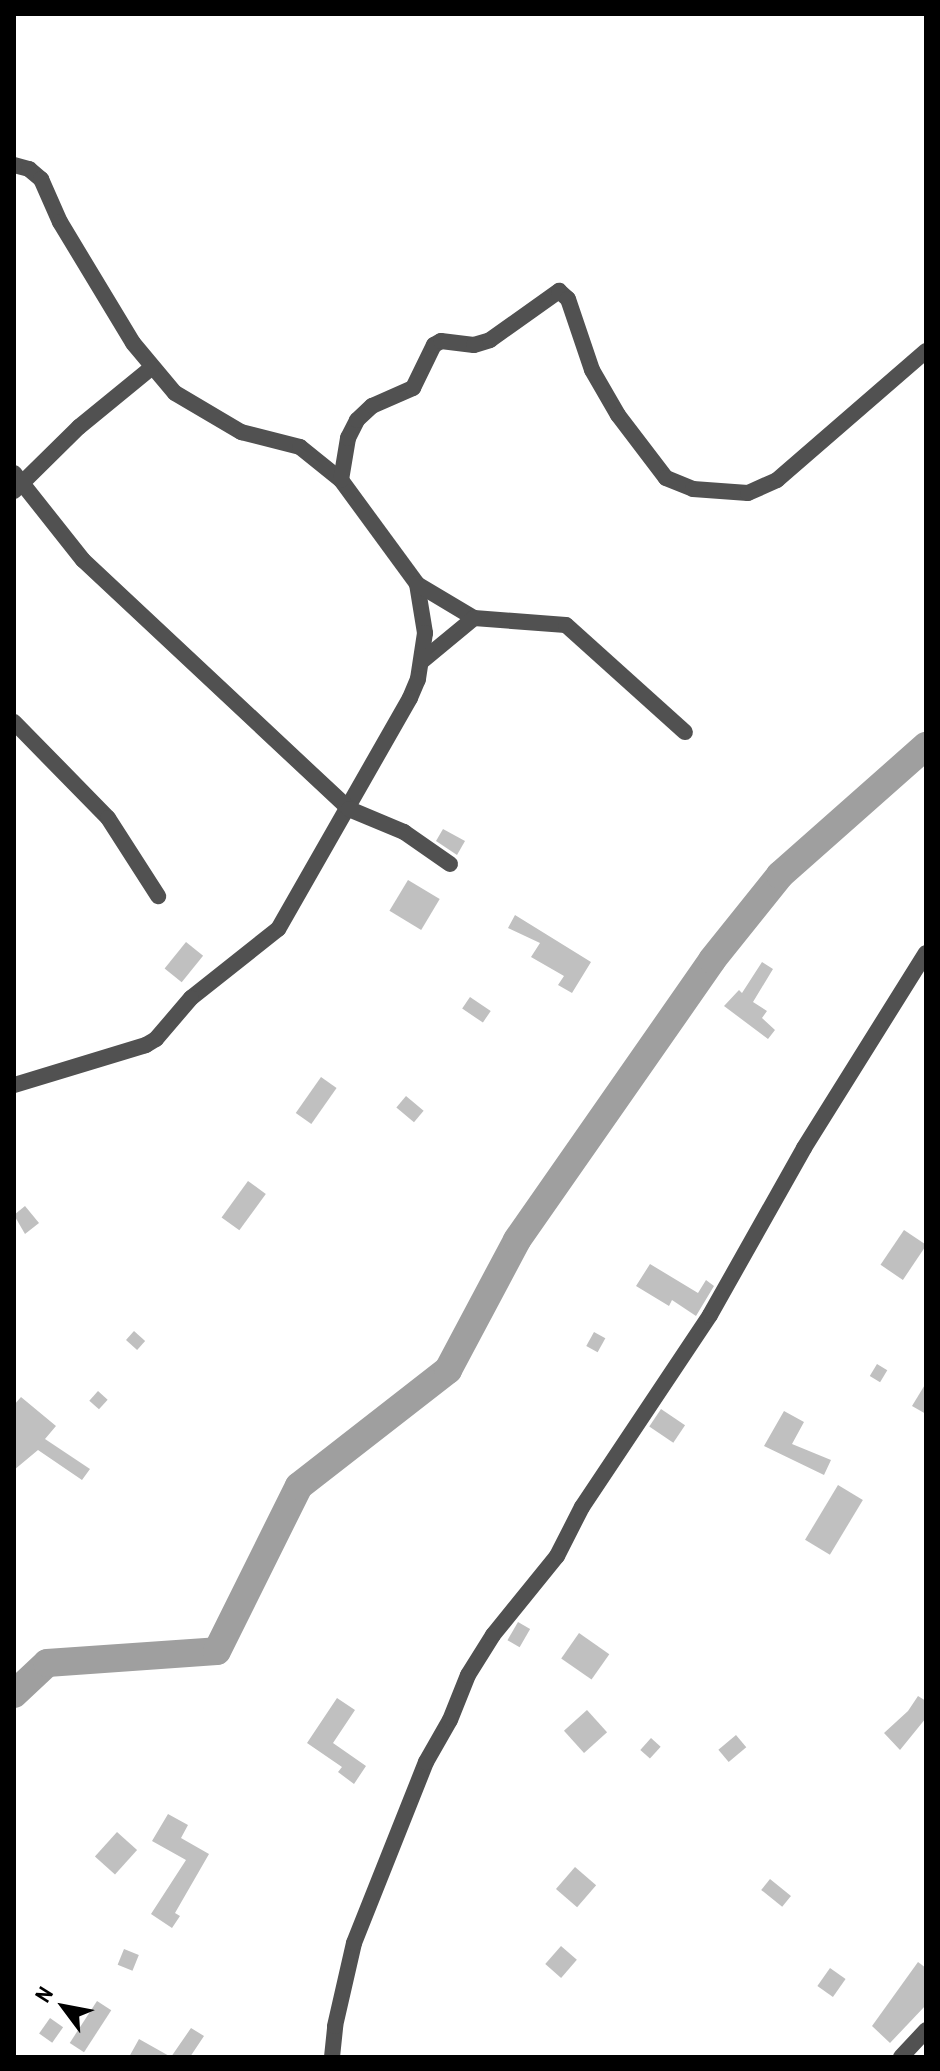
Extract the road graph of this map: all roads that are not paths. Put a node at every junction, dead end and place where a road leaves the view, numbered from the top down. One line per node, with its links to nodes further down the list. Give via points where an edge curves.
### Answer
1 (14, 165): 3 (street, via 41,179 60,222)
2 (926, 351): 4 (street, via 777,480 748,493 693,489 666,478 618,415 592,370 568,299 559,291 490,340 434,345 413,388 372,406 357,420 348,438)
3 (151, 368): 4 (street, via 193,407 241,432 300,447); 5 (street)
4 (341, 480): 6 (street)
5 (17, 482): 11 (street, via 83,560)
6 (417, 584): 7 (street); 8 (street, via 425,633)
7 (474, 618): 8 (street); 10 (street, via 566,625)
8 (422, 661): 11 (street, via 410,698)
9 (14, 722): 13 (street, via 108,818)
10 (685, 732)
11 (349, 809): 12 (street, via 404,832); 15 (street, via 278,929 191,998 156,1039)
12 (450, 864)
13 (158, 896)
14 (926, 953): 17 (street, via 804,1148 710,1315 590,1495 557,1556 468,1675 426,1762 354,1943)
15 (14, 1085)
16 (926, 2030): 18 (street)
17 (332, 2057)
18 (901, 2057)

